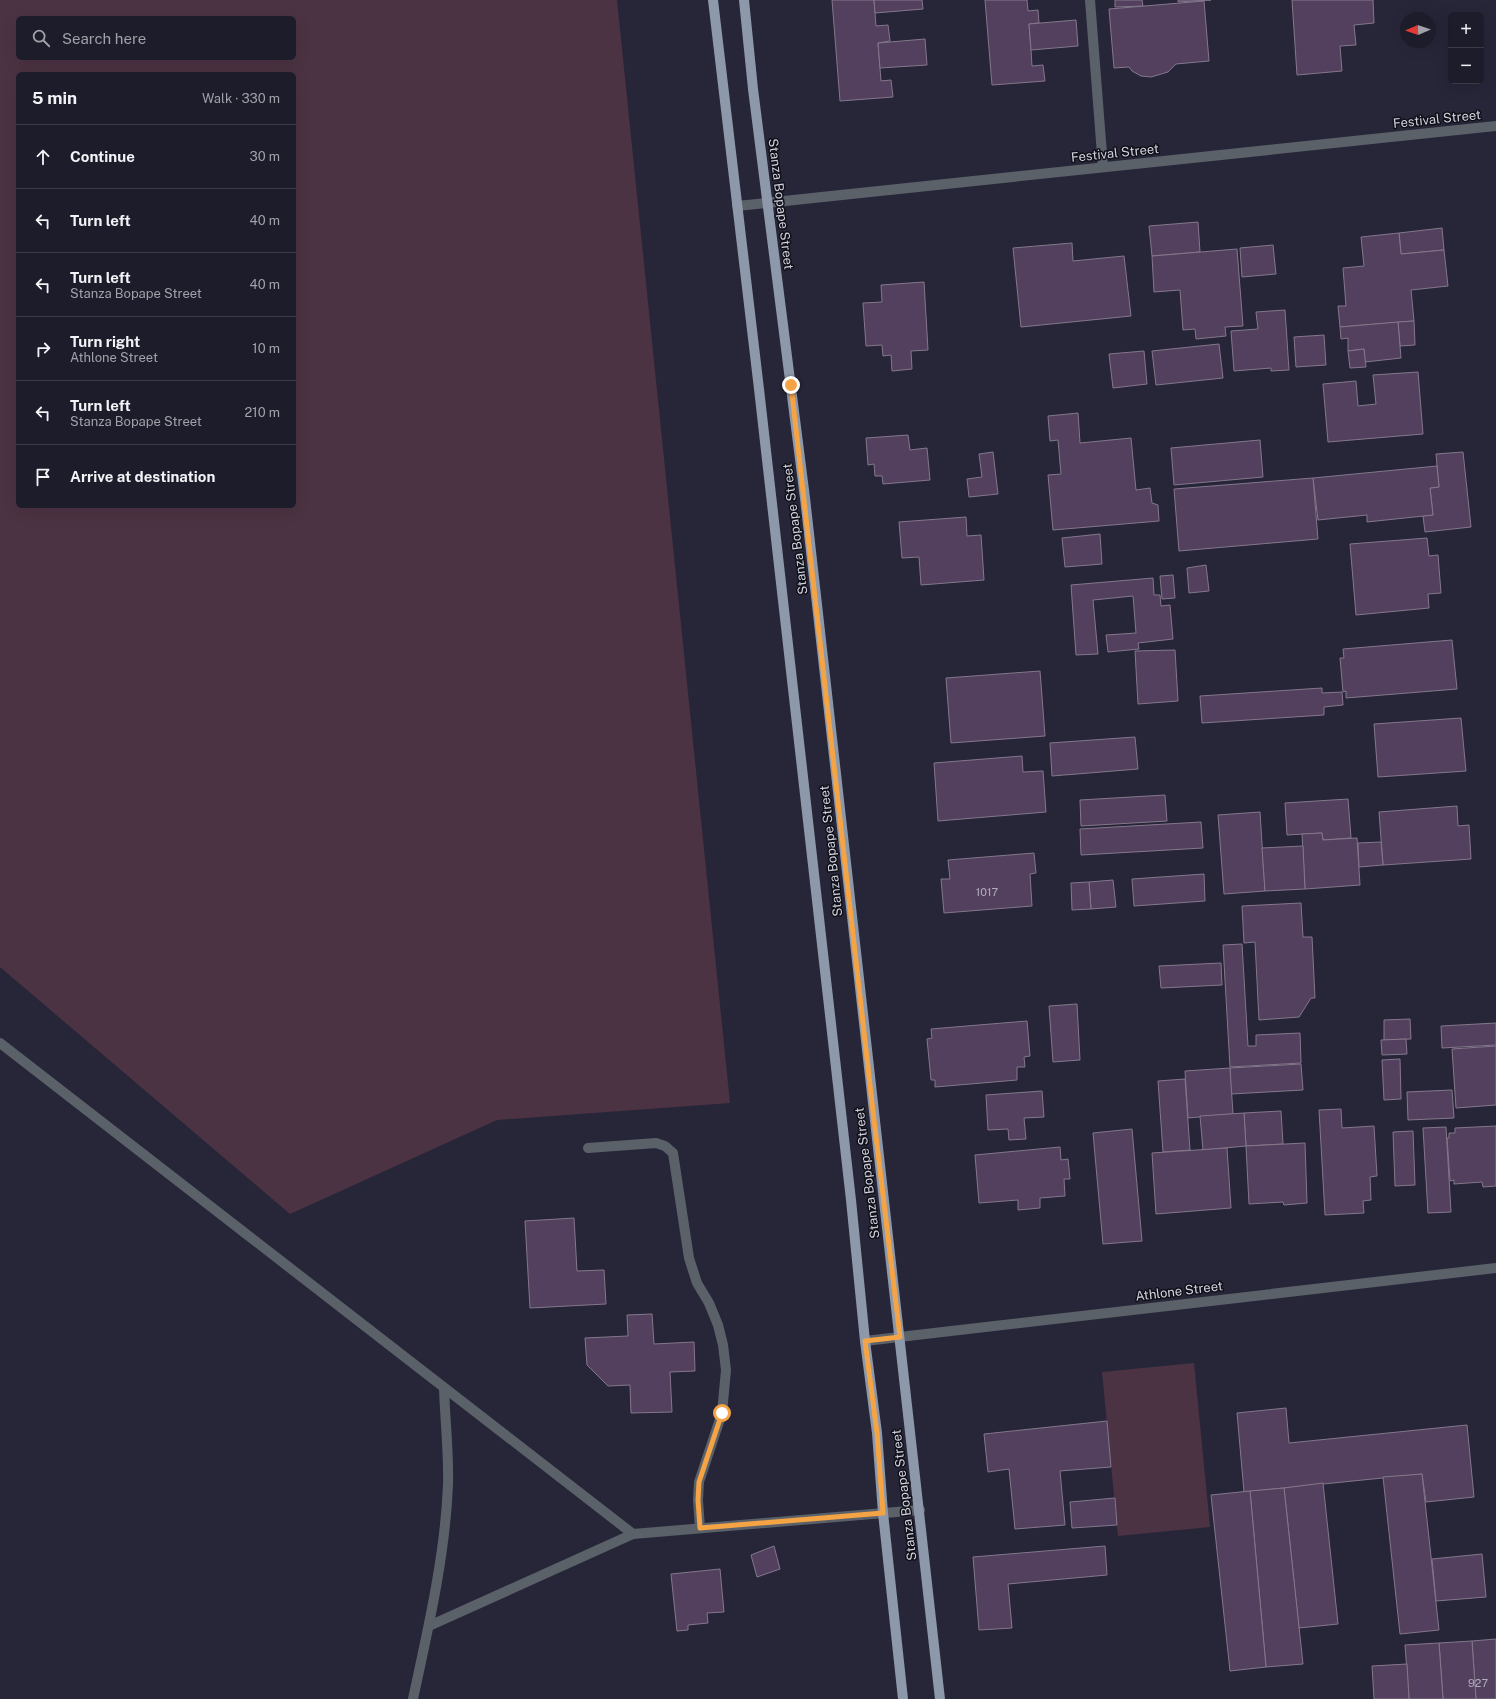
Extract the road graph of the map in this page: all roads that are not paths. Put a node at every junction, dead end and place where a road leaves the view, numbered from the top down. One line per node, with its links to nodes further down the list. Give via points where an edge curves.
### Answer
1 (713, 0): 7 (main road, Stanza Bopape Street)
2 (744, 0): 6 (main road, Stanza Bopape Street)
3 (1090, 0): 5 (street)
4 (1496, 126): 5 (street, Festival Street)
5 (1103, 167): 6 (street, Festival Street)
6 (768, 202): 7 (street, Festival Street); 11 (main road, Stanza Bopape Street, via 805,498)
7 (736, 206): 12 (main road, Stanza Bopape Street, via 759,389)
8 (0, 1043): 13 (street)
9 (588, 1148): 16 (street, via 656,1143 673,1153 689,1258 697,1283 718,1325 726,1370 722,1413 699,1482)
10 (1496, 1268): 11 (street, Athlone Street)
11 (900, 1337): 12 (street, Athlone Street); 14 (main road, Stanza Bopape Street)
12 (865, 1341): 15 (main road, Stanza Bopape Street, via 877,1433)
13 (444, 1388): 17 (street); 18 (street, via 448,1485 442,1549)
14 (920, 1510): 15 (street); 21 (main road, Stanza Bopape Street)
15 (883, 1513): 16 (street); 20 (main road, Stanza Bopape Street)
16 (700, 1528): 17 (street)
17 (633, 1534): 18 (street)
18 (429, 1626): 19 (street)
19 (413, 1699)
20 (903, 1699)
21 (940, 1699)

